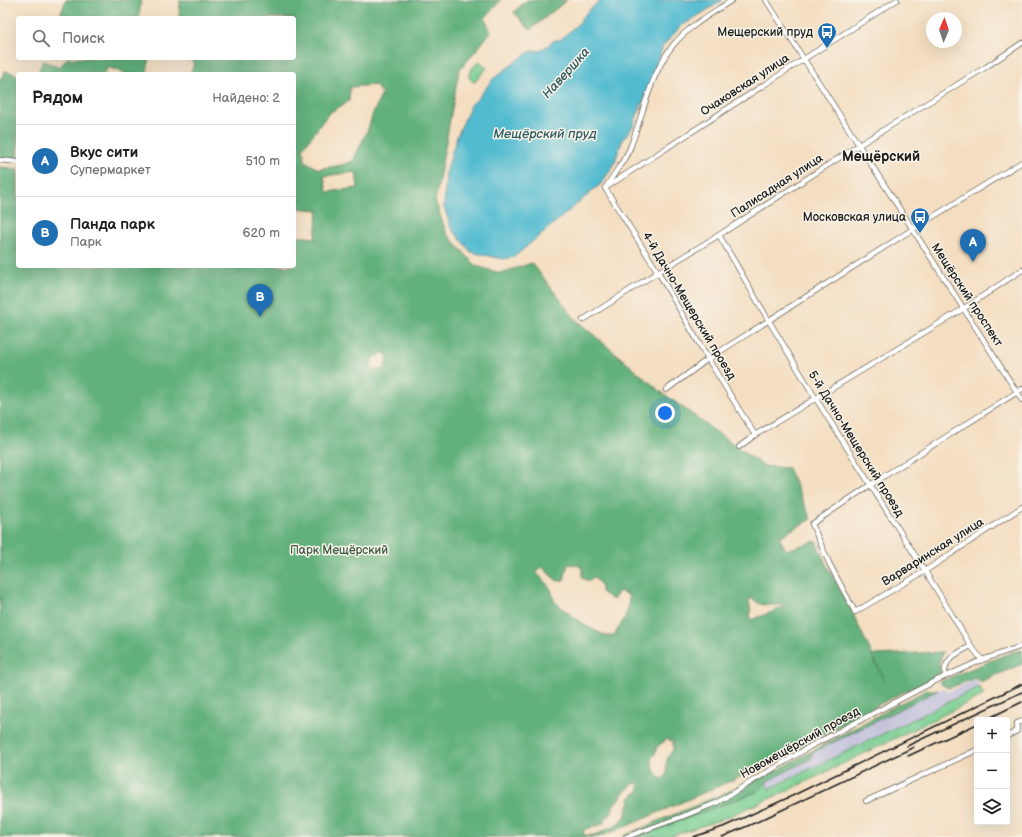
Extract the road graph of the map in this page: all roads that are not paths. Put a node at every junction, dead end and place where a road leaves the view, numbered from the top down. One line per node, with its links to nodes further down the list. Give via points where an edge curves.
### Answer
1 (732, 0): 10 (street, via 690,28 674,44 655,76 629,149)
2 (766, 0): 5 (street, Мещёрский проспект)
3 (897, 0): 5 (street, Очаковская улица)
4 (1022, 43): 6 (street, Палисадная улица)
5 (804, 59): 6 (street, Мещёрский проспект); 10 (street, Очаковская улица)
6 (859, 145): 11 (street, Мещёрский проспект); 12 (street, Палисадная улица)
7 (0, 160): 8 (street)
8 (16, 162)
9 (1022, 162): 11 (street)
10 (605, 188): 14 (street, 4-й Дачно-Мещерский проезд)
11 (913, 229): 15 (street, Мещёрский проспект); 17 (street)
12 (719, 235): 14 (street, Палисадная улица); 17 (street, 5-й Дачно-Мещерский проезд)
13 (1022, 270): 15 (street)
14 (658, 272): 16 (street, Палисадная улица); 18 (street, 4-й Дачно-Мещерский проезд)
15 (963, 309): 21 (street, Мещёрский проспект); 22 (street)
16 (583, 320)
17 (769, 321): 18 (street); 22 (street, 5-й Дачно-Мещерский проезд)
18 (708, 359): 20 (street); 24 (street, 4-й Дачно-Мещерский проезд)
19 (1022, 389): 21 (street)
20 (666, 390)
21 (1017, 392): 23 (street, Мещёрский проспект); 26 (street)
22 (816, 399): 24 (street); 26 (street, 5-й Дачно-Мещерский проезд)
23 (1022, 400)
24 (755, 436): 25 (street)
25 (739, 447)
26 (870, 485): 28 (street, 5-й Дачно-Мещерский проезд); 28 (street, Варваринская улица, via 812,524 855,612)
27 (1022, 507): 28 (street, Варваринская улица)
28 (925, 570): 29 (street, 5-й Дачно-Мещерский проезд)
29 (971, 646): 31 (street, 5-й Дачно-Мещерский проезд); 32 (street, via 948,661)
30 (1022, 646): 31 (street, Новомещёрский проезд)
31 (982, 660): 32 (street, Новомещёрский проезд)
32 (945, 676): 37 (street, Новомещёрский проезд, via 811,746 716,802)
33 (1022, 720): 34 (street, via 1017,723 1016,731)
34 (1010, 734)
35 (974, 751): 36 (street)
36 (866, 801)
37 (626, 837)

